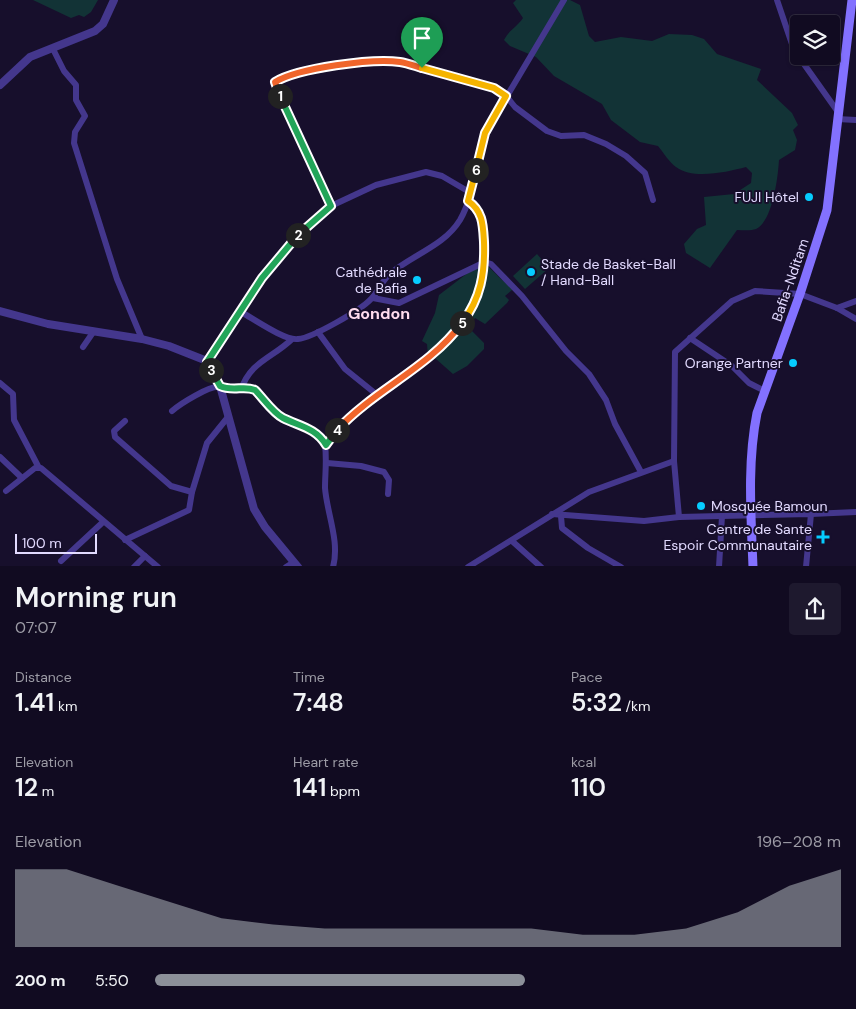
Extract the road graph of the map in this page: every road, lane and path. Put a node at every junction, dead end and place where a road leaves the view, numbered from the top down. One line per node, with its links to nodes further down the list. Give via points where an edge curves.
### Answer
1 (114, 0): 6 (street, via 102,24 94,31)
2 (564, 0): 8 (street)
3 (777, 0): 9 (street, via 794,50)
4 (852, 0): 5 (main road, Bafia-Nditam)
5 (852, 37): 9 (main road, Bafia-Nditam)
6 (53, 49): 7 (street, via 30,57); 26 (street, via 64,71 76,85 76,100 85,116 75,132 74,143 117,279)
7 (0, 85)
8 (506, 96): 11 (street, via 485,133); 12 (street, via 547,131 561,136 584,135 626,156 645,173); 14 (street, via 494,88 400,62 376,61 302,70 275,82)
9 (838, 115): 10 (street); 16 (main road, Bafia-Nditam, via 827,210)
10 (856, 120)
11 (471, 193): 13 (street); 14 (street, via 442,176 426,172 376,186)
12 (653, 200)
13 (468, 201): 15 (street, via 483,220); 17 (street, via 450,233 391,273)
14 (331, 206): 21 (street, via 294,240 262,278)
15 (485, 262): 17 (street, via 399,303); 34 (street, via 476,298 450,339); 43 (street, via 491,264 522,296 559,343 589,374 606,400)
16 (800, 294): 19 (street); 25 (street, via 755,291 732,301); 33 (main road, Bafia-Nditam)
17 (373, 298): 24 (street)
18 (856, 301): 19 (street)
19 (837, 308): 22 (street)
20 (0, 311): 23 (street, via 48,324)
21 (241, 312): 27 (street); 29 (street)
22 (856, 319)
23 (94, 331): 26 (street); 28 (street)
24 (318, 332): 27 (street); 34 (street, via 345,369)
25 (690, 338): 33 (street); 40 (street, via 674,356)
26 (142, 339): 29 (street)
27 (291, 340): 32 (street, via 254,368)
28 (83, 347)
29 (207, 362): 31 (street)
30 (0, 383): 42 (street, via 13,394 14,420)
31 (220, 386): 32 (street); 35 (street, via 204,391); 36 (street)
32 (241, 390): 38 (street, via 255,390 281,417 305,426 319,435)
33 (765, 391): 51 (main road, Bafia-Nditam, via 752,441)
34 (376, 394): 38 (street)
35 (172, 411)
36 (228, 417): 46 (street, via 207,443); 60 (street, via 254,509 265,528)
37 (125, 421): 46 (street, via 114,431 115,437 171,486)
38 (326, 445): 41 (street)
39 (0, 457): 44 (street)
40 (674, 461): 43 (street); 54 (street)
41 (327, 463): 47 (street, via 384,472 390,480); 64 (street, via 325,488 335,550)
42 (38, 466): 44 (street); 55 (street)
43 (641, 472): 49 (street, via 589,492)
44 (22, 478): 45 (street)
45 (6, 491)
46 (192, 492): 56 (street, via 191,506 186,513)
47 (388, 494)
48 (856, 512): 50 (street)
49 (552, 514): 52 (street); 57 (street)
50 (811, 514): 51 (street); 70 (street)
51 (751, 515): 53 (street); 69 (main road, Bafia-Nditam)
52 (561, 516): 54 (street, via 644,521); 67 (street, via 562,528)
53 (722, 516): 54 (street); 68 (street)
54 (679, 517)
55 (103, 522): 56 (street); 59 (street)
56 (125, 540): 58 (street)
57 (512, 541): 65 (street); 66 (street)
58 (145, 556): 61 (street); 62 (street)
59 (61, 561)
60 (296, 564): 63 (street)
61 (134, 566)
62 (158, 566)
63 (286, 566)
64 (333, 566)
65 (468, 566)
66 (540, 566)
67 (620, 566)
68 (719, 566)
69 (753, 566)
70 (806, 566)

